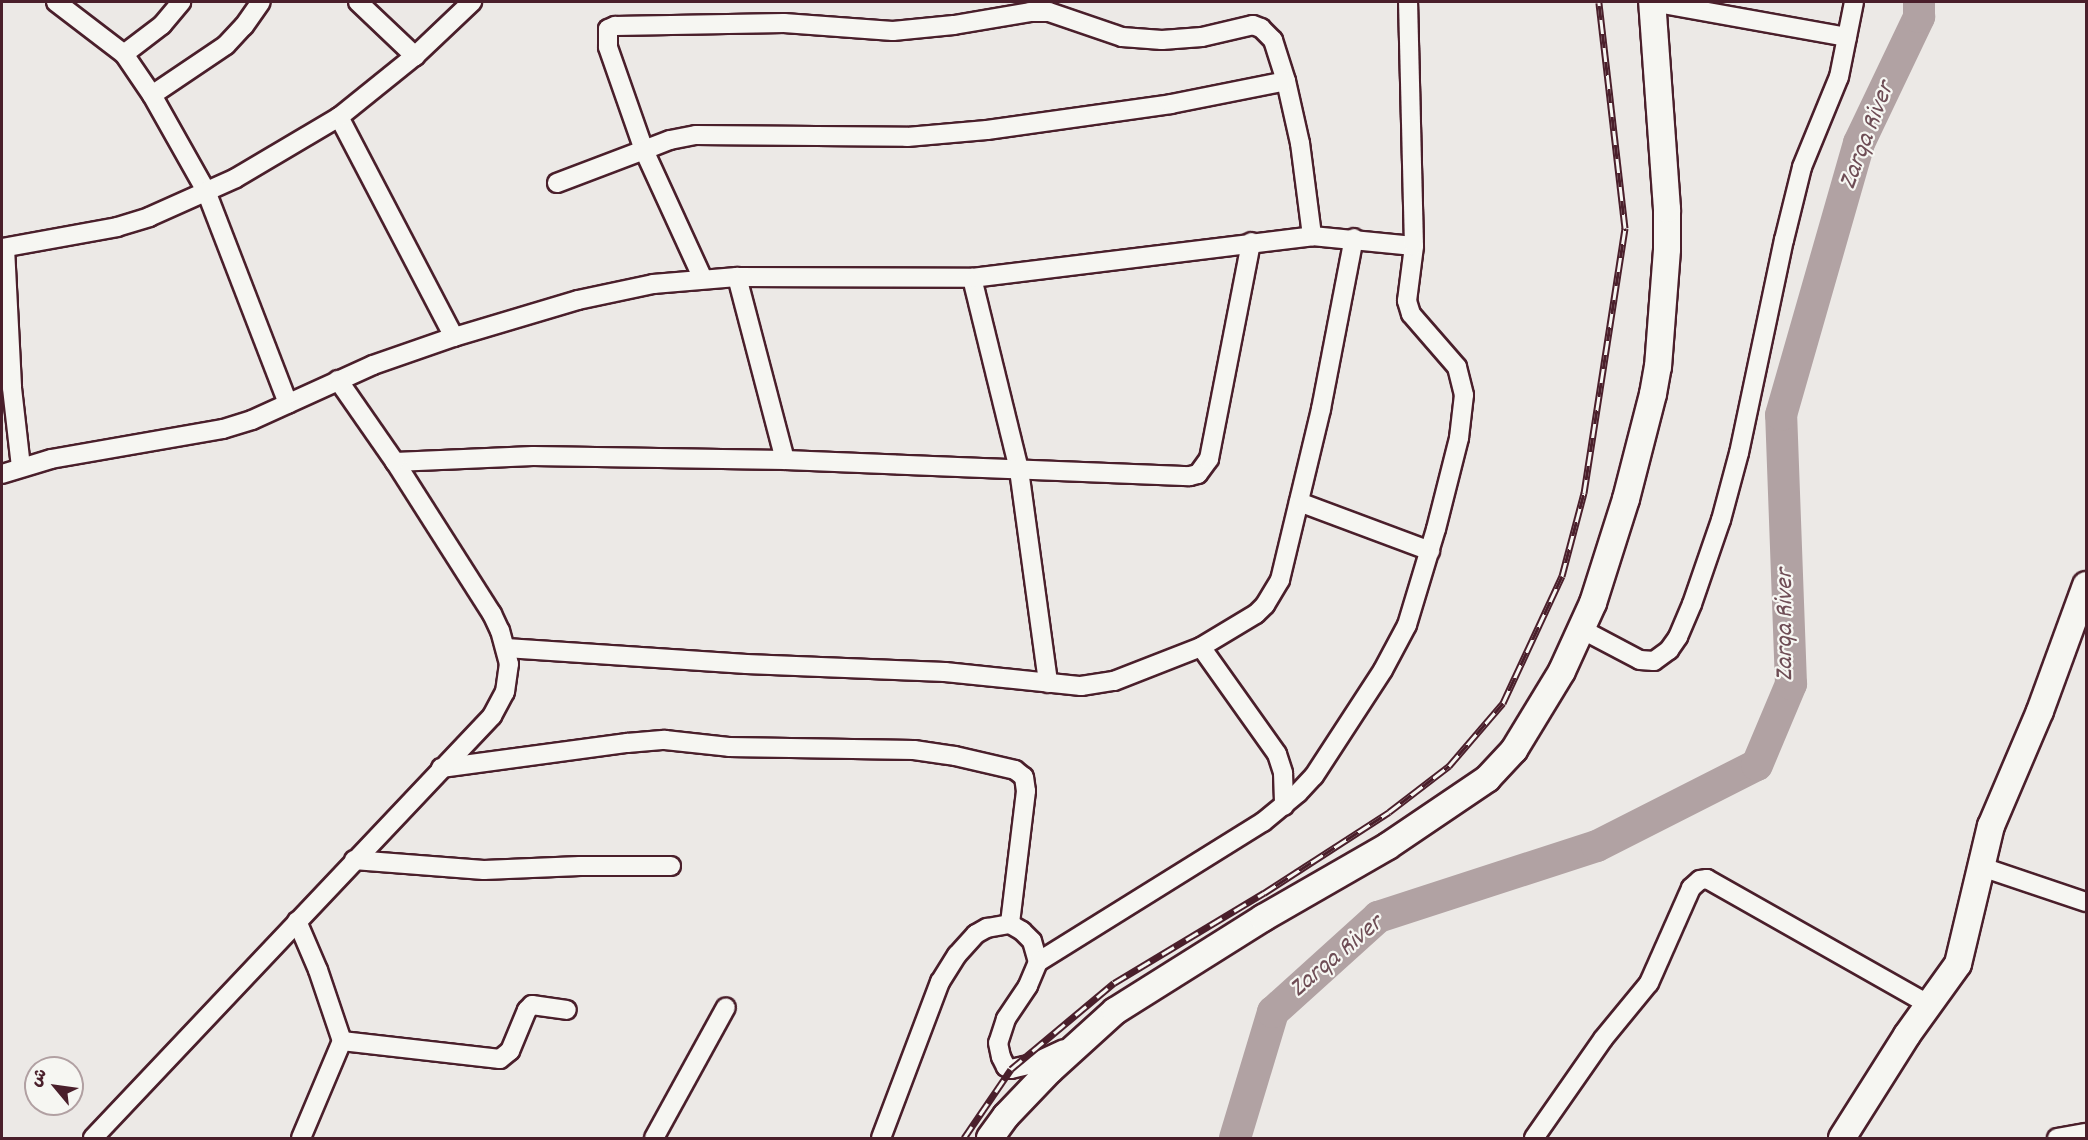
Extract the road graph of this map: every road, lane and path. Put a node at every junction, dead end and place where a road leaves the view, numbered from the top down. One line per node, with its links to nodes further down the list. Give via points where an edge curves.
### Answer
1 (56, 2): 10 (street)
2 (181, 2): 10 (street, via 162,25)
3 (261, 2): 13 (street, via 226,45)
4 (358, 2): 11 (street)
5 (472, 2): 11 (street)
6 (1408, 2): 21 (street)
7 (1652, 2): 9 (street); 37 (street, via 1667,209 1662,333 1653,394 1626,499)
8 (1854, 2): 9 (street)
9 (1847, 37): 37 (street, via 1839,77 1802,167 1721,520 1678,637 1669,650 1649,662)
10 (124, 54): 13 (street)
11 (416, 56): 14 (street)
12 (1286, 81): 15 (street, via 1171,104 987,130 907,137 696,135); 15 (street, via 1273,40 1253,25 1202,37 1162,40 1122,37 1049,12 876,32 784,23 615,26 608,29 608,47); 18 (street, via 1300,143)
13 (152, 95): 17 (street)
14 (339, 117): 17 (street, via 236,178); 26 (street)
15 (644, 150): 16 (street); 25 (street)
16 (557, 183)
17 (206, 191): 22 (street, via 117,227); 28 (street)
18 (1312, 236): 19 (street); 20 (street)
19 (1354, 238): 21 (street); 34 (street)
20 (1251, 242): 24 (street); 32 (street, via 1212,447 1198,474 1140,476)
21 (1414, 246): 35 (street, via 1408,308 1457,367 1464,394 1459,438)
22 (3, 248): 31 (street)
23 (737, 277): 24 (street); 25 (street); 29 (street)
24 (972, 278): 32 (street)
25 (703, 279): 26 (street, via 611,292)
26 (454, 338): 27 (street)
27 (338, 380): 28 (street); 30 (street)
28 (288, 404): 31 (street, via 223,429)
29 (785, 460): 30 (street, via 533,456); 32 (street)
30 (394, 462): 39 (street, via 492,614)
31 (21, 467): 33 (street)
32 (1019, 470): 40 (street)
33 (2, 474)
34 (1299, 502): 35 (street); 38 (street, via 1280,580 1265,605)
35 (1430, 551): 42 (street, via 1407,625 1394,652 1314,776)
36 (2086, 585): 45 (street, via 2040,711 1991,826)
37 (1583, 630): 54 (street, via 1525,734 1487,779 1388,846 1152,986)
38 (1201, 647): 40 (street, via 1114,681 1082,686); 42 (street, via 1277,754 1283,773)
39 (506, 648): 40 (street, via 945,672); 41 (street, via 508,675 501,703)
40 (1048, 684)
41 (441, 768): 43 (street); 48 (street, via 665,740 729,747 914,750 1009,768 1024,777 1026,791)
42 (1284, 806): 49 (street)
43 (354, 860): 44 (street, via 484,870); 47 (street)
44 (671, 866)
45 (1979, 866): 46 (street); 50 (street, via 1962,955)
46 (2086, 902)
47 (297, 921): 53 (street); 56 (street, via 168,1063)
48 (1010, 924): 49 (street, via 1032,941); 59 (street, via 976,934 940,982)
49 (1038, 962): 54 (street, via 1000,1033 998,1043 1006,1067 1016,1069)
50 (1930, 1005): 61 (street, via 1707,879 1700,880 1691,888 1649,983 1603,1039); 62 (street)
51 (726, 1007): 58 (street)
52 (567, 1010): 53 (street, via 532,1005 526,1010 510,1051 500,1059)
53 (342, 1041): 57 (street)
54 (1080, 1042): 60 (street, via 1023,1098)
55 (2086, 1133): 63 (street)
56 (93, 1138)
57 (301, 1138)
58 (654, 1138)
59 (881, 1138)
60 (990, 1138)
61 (1534, 1138)
62 (1842, 1138)
63 (2057, 1138)

